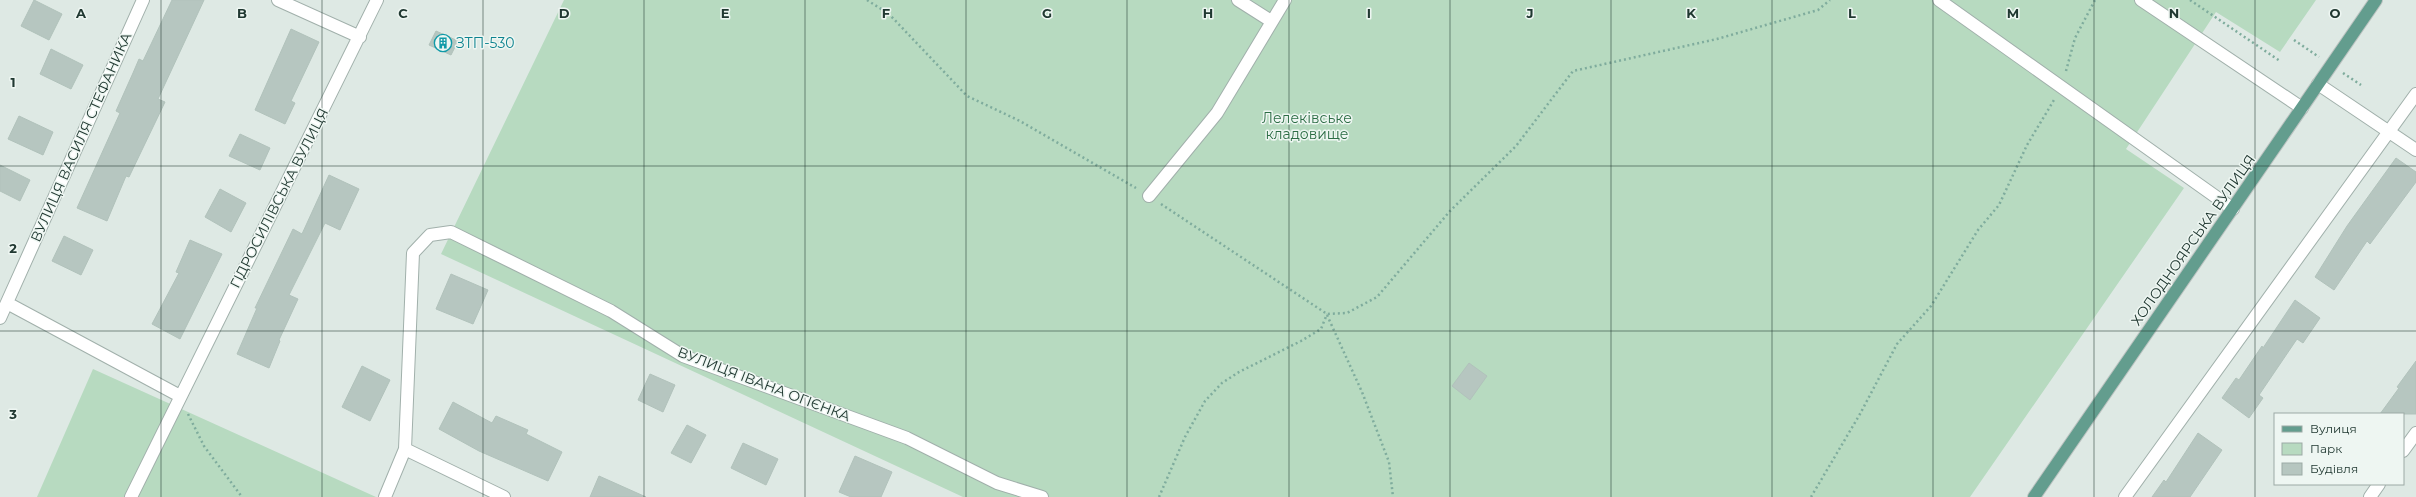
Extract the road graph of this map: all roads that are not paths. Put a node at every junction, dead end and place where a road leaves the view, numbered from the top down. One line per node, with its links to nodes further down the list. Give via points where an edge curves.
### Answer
1 (143, 0): 18 (street, ВУЛИЦЯ ВАСИЛЯ СТЕФАНИКА)
2 (278, 0): 10 (street)
3 (377, 0): 10 (street, ГІДРОСИЛІВСЬКА ВУЛИЦЯ)
4 (1238, 0): 9 (street)
5 (1285, 0): 9 (street)
6 (1939, 0): 17 (street)
7 (2141, 0): 13 (street)
8 (2376, 0): 11 (main road, ХОЛОДНОЯРСЬКА ВУЛИЦЯ)
9 (1271, 22): 16 (street, via 1217,113)
10 (360, 37): 20 (street, ГІДРОСИЛІВСЬКА ВУЛИЦЯ)
11 (2318, 84): 13 (main road, ХОЛОДНОЯРСЬКА ВУЛИЦЯ); 14 (street)
12 (2416, 94): 14 (street)
13 (2302, 108): 17 (main road, ХОЛОДНОЯРСЬКА ВУЛИЦЯ)
14 (2390, 131): 15 (street); 30 (street)
15 (2416, 150)
16 (1149, 196)
17 (2233, 209): 29 (main road, ХОЛОДНОЯРСЬКА ВУЛИЦЯ)
18 (7, 303): 19 (street, ВУЛИЦЯ ВАСИЛЯ СТЕФАНИКА); 20 (street)
19 (0, 318)
20 (180, 396): 25 (street, ГІДРОСИЛІВСЬКА ВУЛИЦЯ)
21 (2416, 433): 23 (street)
22 (405, 449): 26 (street); 27 (street); 28 (street, ВУЛИЦЯ ІВАНА ОГІЄНКА, via 413,254 430,235 451,232 611,311 683,356 908,438 997,483)
23 (2404, 450)
24 (2378, 485): 31 (street)
25 (131, 497)
26 (386, 497)
27 (504, 497)
28 (1042, 497)
29 (2034, 497)
30 (2125, 497)
31 (2370, 497)

